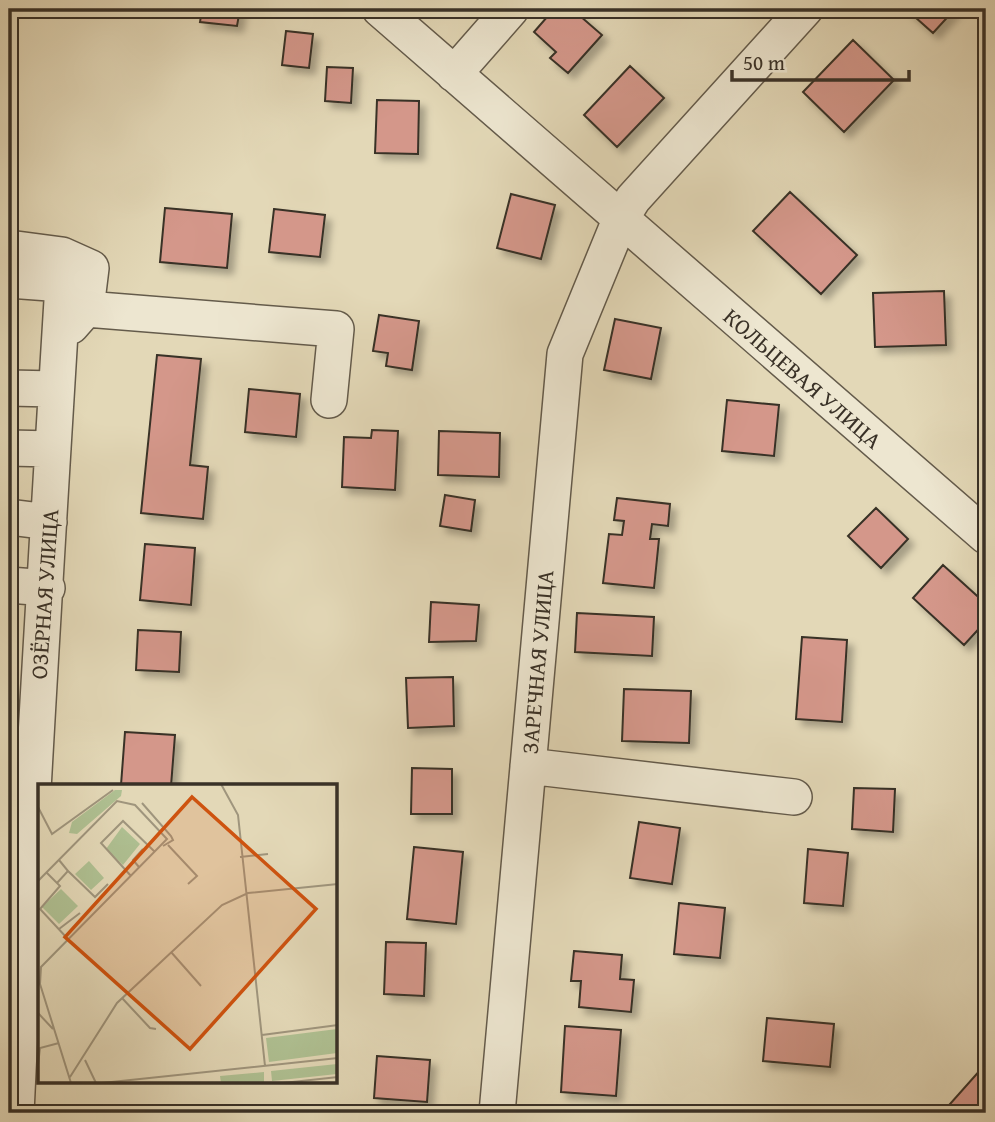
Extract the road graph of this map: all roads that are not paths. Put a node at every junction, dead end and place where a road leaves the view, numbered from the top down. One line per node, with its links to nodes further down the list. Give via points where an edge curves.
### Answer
1 (380, 9): 4 (street, КОЛЬЦЕВАЯ УЛИЦА)
2 (511, 9): 4 (street)
3 (805, 9): 5 (street, via 633,199)
4 (454, 74): 5 (street, КОЛЬЦЕВАЯ УЛИЦА)
5 (620, 220): 16 (street, КОЛЬЦЕВАЯ УЛИЦА); 20 (street, ЗАРЕЧНАЯ УЛИЦА, via 565,354)
6 (9, 248): 8 (street, ОЗЁРНАЯ УЛИЦА, via 62,255 91,268)
7 (9, 280): 8 (street)
8 (74, 296): 10 (street, ОЗЁРНАЯ УЛИЦА, via 60,339); 11 (street, via 336,329)
9 (9, 388): 10 (street)
10 (55, 390): 13 (street, ОЗЁРНАЯ УЛИЦА)
11 (329, 400)
12 (9, 448): 13 (street)
13 (52, 449): 15 (street, ОЗЁРНАЯ УЛИЦА)
14 (9, 517): 15 (street)
15 (49, 522): 18 (street, ОЗЁРНАЯ УЛИЦА)
16 (986, 536)
17 (9, 585): 18 (street)
18 (47, 589): 19 (street, ОЗЁРНАЯ УЛИЦА)
19 (21, 744): 22 (street, ОЗЁРНАЯ УЛИЦА)
20 (528, 766): 21 (street); 23 (street, ЗАРЕЧНАЯ УЛИЦА)
21 (794, 797)
22 (16, 1113)
23 (497, 1113)

